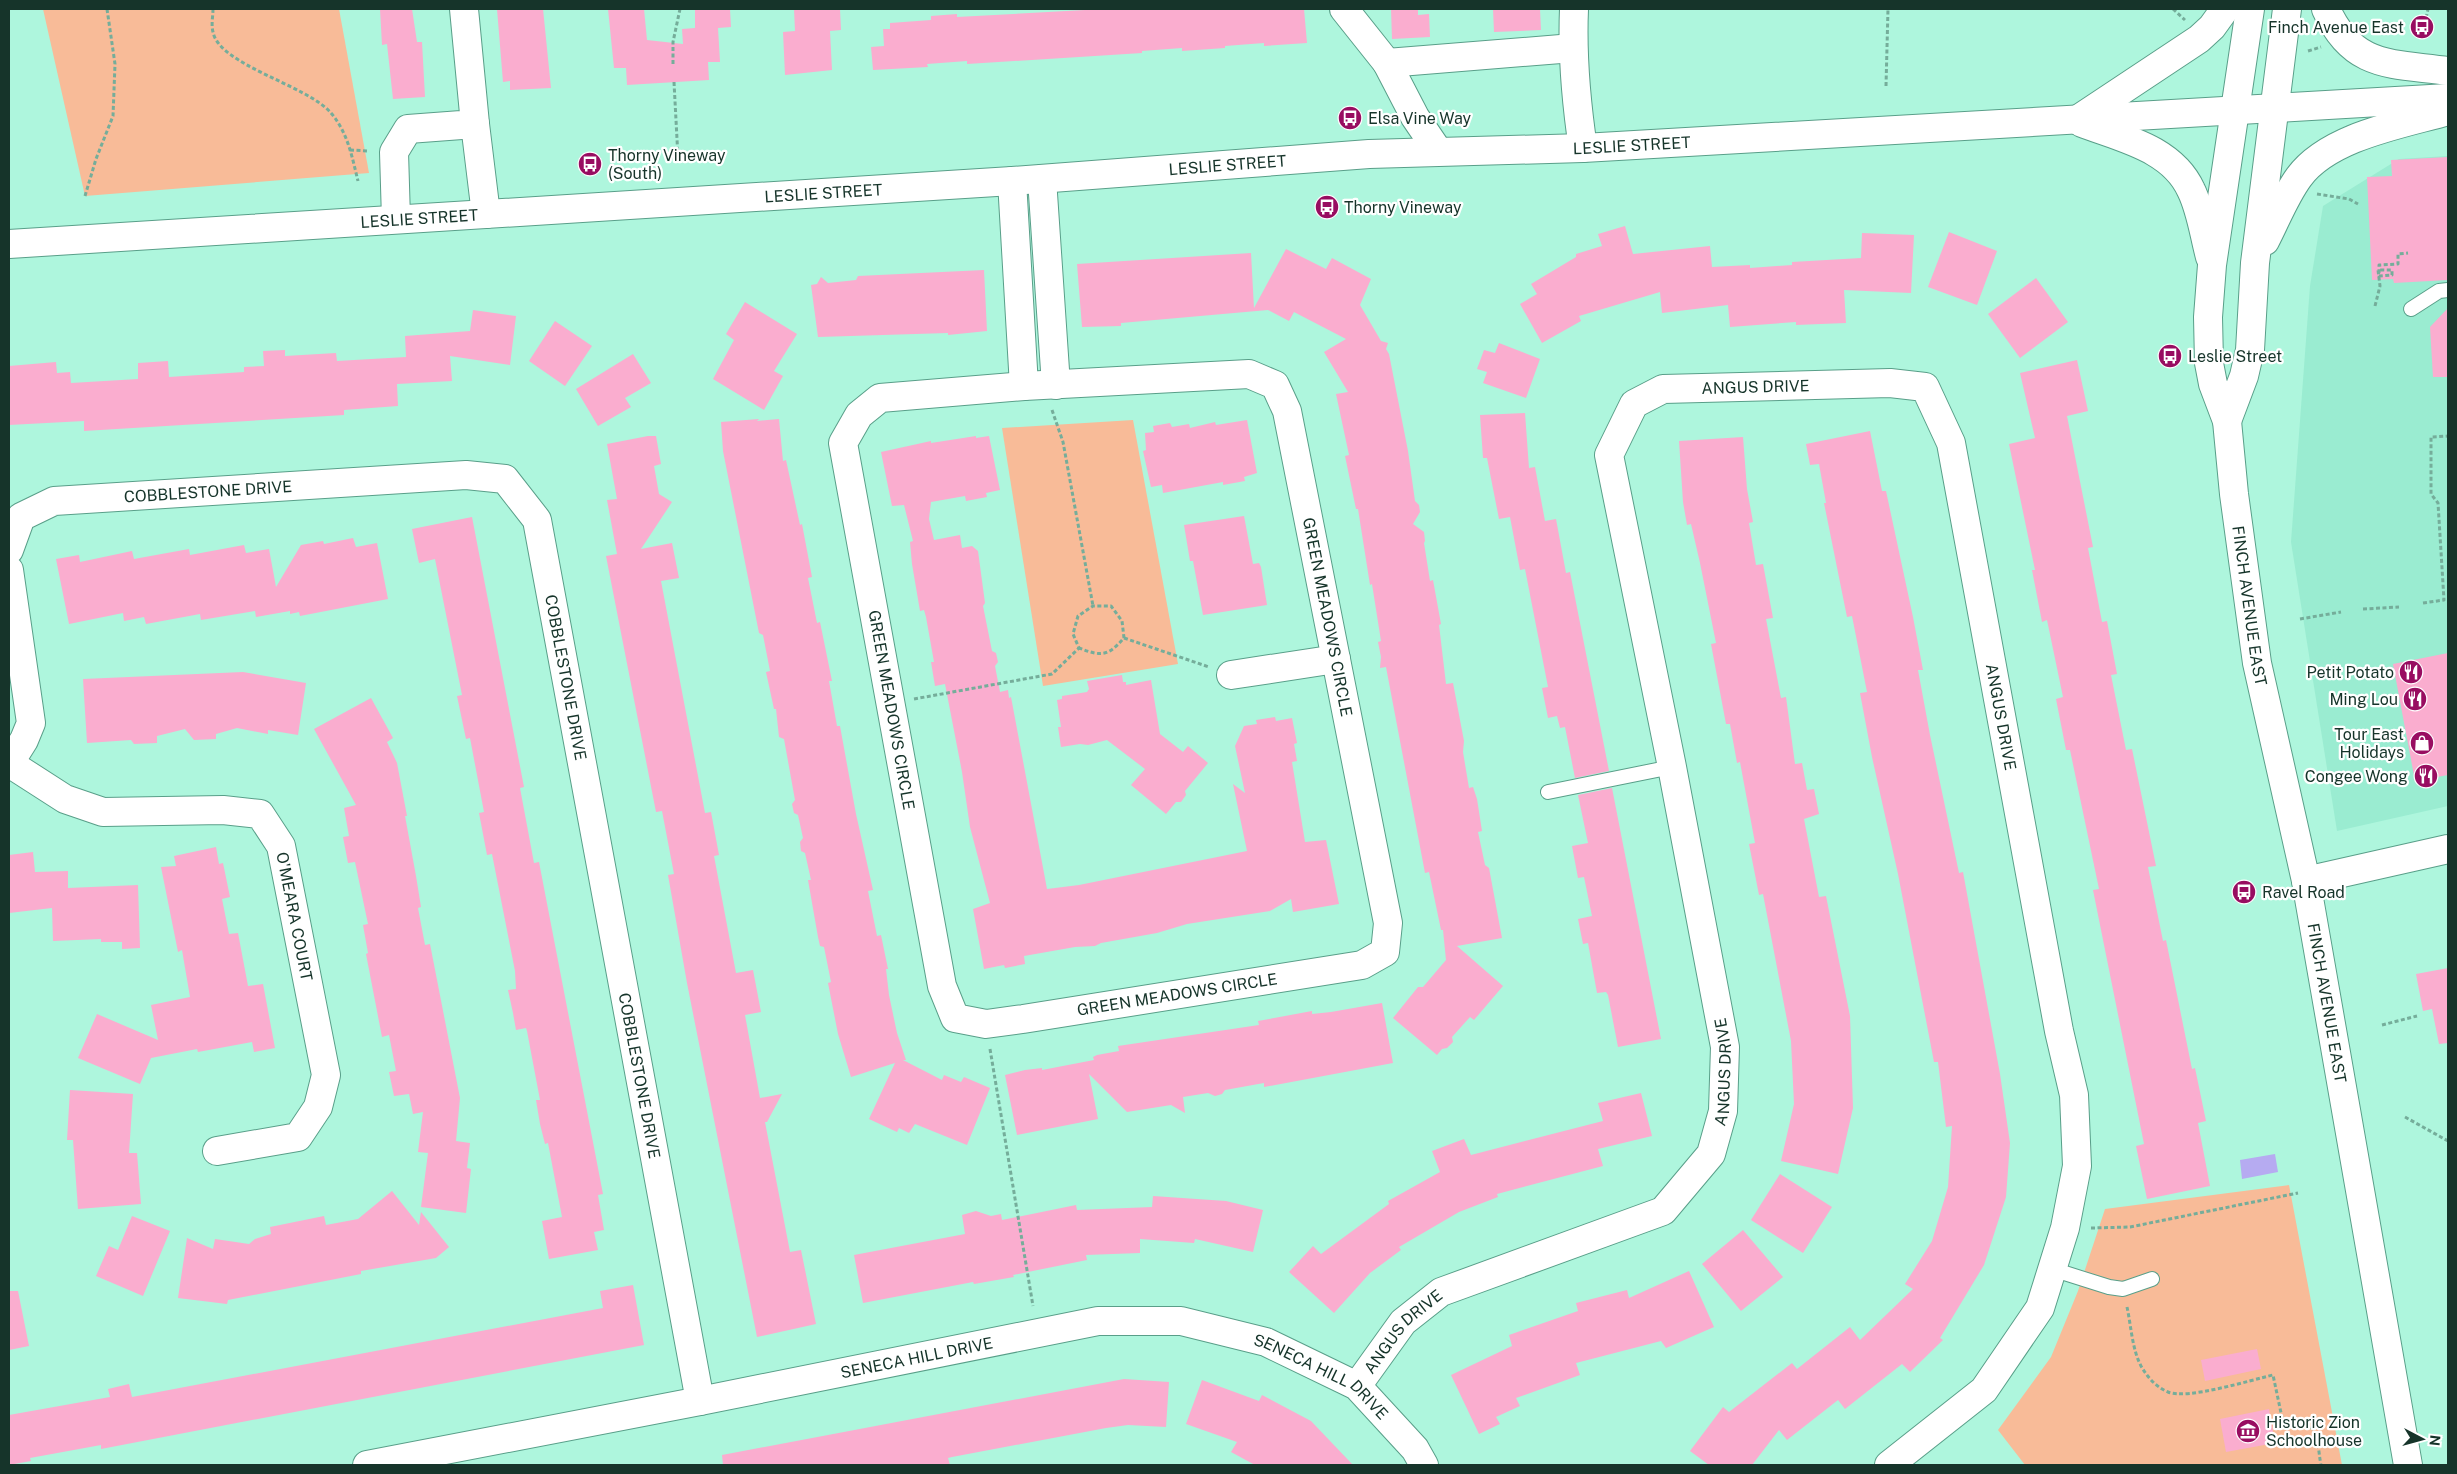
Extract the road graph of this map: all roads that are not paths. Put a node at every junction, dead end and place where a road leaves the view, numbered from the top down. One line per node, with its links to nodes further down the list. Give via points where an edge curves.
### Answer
1 (464, 9): 16 (street)
2 (1344, 9): 9 (street)
3 (1574, 9): 8 (street)
4 (2225, 9): 15 (street, via 2199,39)
5 (2250, 9): 13 (street, FINCH AVENUE EAST)
6 (2287, 9): 12 (street, FINCH AVENUE EAST)
7 (2326, 9): 10 (street, via 2341,35 2358,53 2377,62)
8 (1572, 48): 9 (street); 17 (street)
9 (1387, 63): 18 (street, via 1415,117)
10 (2448, 71)
11 (2448, 98): 12 (street, LESLIE STREET)
12 (2274, 108): 13 (street, LESLIE STREET); 24 (street, FINCH AVENUE EAST)
13 (2236, 110): 15 (street, LESLIE STREET); 25 (street, FINCH AVENUE EAST)
14 (2448, 111): 24 (street, via 2364,135 2315,160 2290,192)
15 (2076, 121): 17 (street, LESLIE STREET); 25 (street, via 2169,159 2191,189)
16 (475, 124): 21 (street); 22 (street, via 408,130 394,152)
17 (1583, 148): 18 (street, LESLIE STREET)
18 (1438, 151): 19 (street, LESLIE STREET)
19 (1042, 179): 20 (street, LESLIE STREET); 28 (street)
20 (1012, 181): 21 (street, LESLIE STREET); 28 (street)
21 (486, 214): 22 (street, LESLIE STREET)
22 (396, 219): 23 (street, LESLIE STREET)
23 (9, 244)
24 (2255, 263): 29 (street, FINCH AVENUE EAST, via 2250,350)
25 (2212, 265): 29 (street, FINCH AVENUE EAST, via 2209,363)
26 (2448, 290): 27 (lane, via 2439,290)
27 (2411, 309)
28 (1041, 386): 32 (street, GREEN MEADOWS CIRCLE, via 1249,374 1275,385 1287,411); 32 (street, GREEN MEADOWS CIRCLE, via 880,398 858,415 843,443 942,986 955,1018 986,1024 1362,965 1385,952 1388,923)
29 (2227, 421): 38 (street, FINCH AVENUE EAST, via 2257,664)
30 (9, 550): 43 (street, COBBLESTONE DRIVE, via 21,517 54,501 466,475 505,479 537,520)
31 (9, 570): 34 (street, via 31,723)
32 (1336, 659): 33 (street)
33 (1230, 675)
34 (9, 763): 39 (street, O'MEARA COURT, via 64,799 103,812 223,810 260,814 281,846 326,1075 318,1107 298,1137)
35 (1672, 767): 36 (lane); 40 (street, ANGUS DRIVE, via 1609,456 1634,404 1663,389 1890,383 1925,387 1951,443 2059,1031 2074,1095 2077,1166 2065,1228); 42 (street, ANGUS DRIVE, via 1725,1047 1723,1111 1711,1154 1663,1211 1441,1292 1403,1322)
36 (1548, 792)
37 (2448, 849): 38 (street)
38 (2306, 881): 47 (street, FINCH AVENUE EAST)
39 (218, 1151)
40 (2052, 1269): 41 (lane, via 2123,1289); 46 (street, ANGUS DRIVE, via 2040,1308 1984,1390)
41 (2152, 1279)
42 (1357, 1386): 43 (street, SENECA HILL DRIVE, via 1266,1342 1181,1322 1098,1321); 45 (street, SENECA HILL DRIVE, via 1415,1449)
43 (700, 1401): 44 (street, SENECA HILL DRIVE)
44 (367, 1465)
45 (1424, 1465)
46 (1889, 1465)
47 (2408, 1465)

